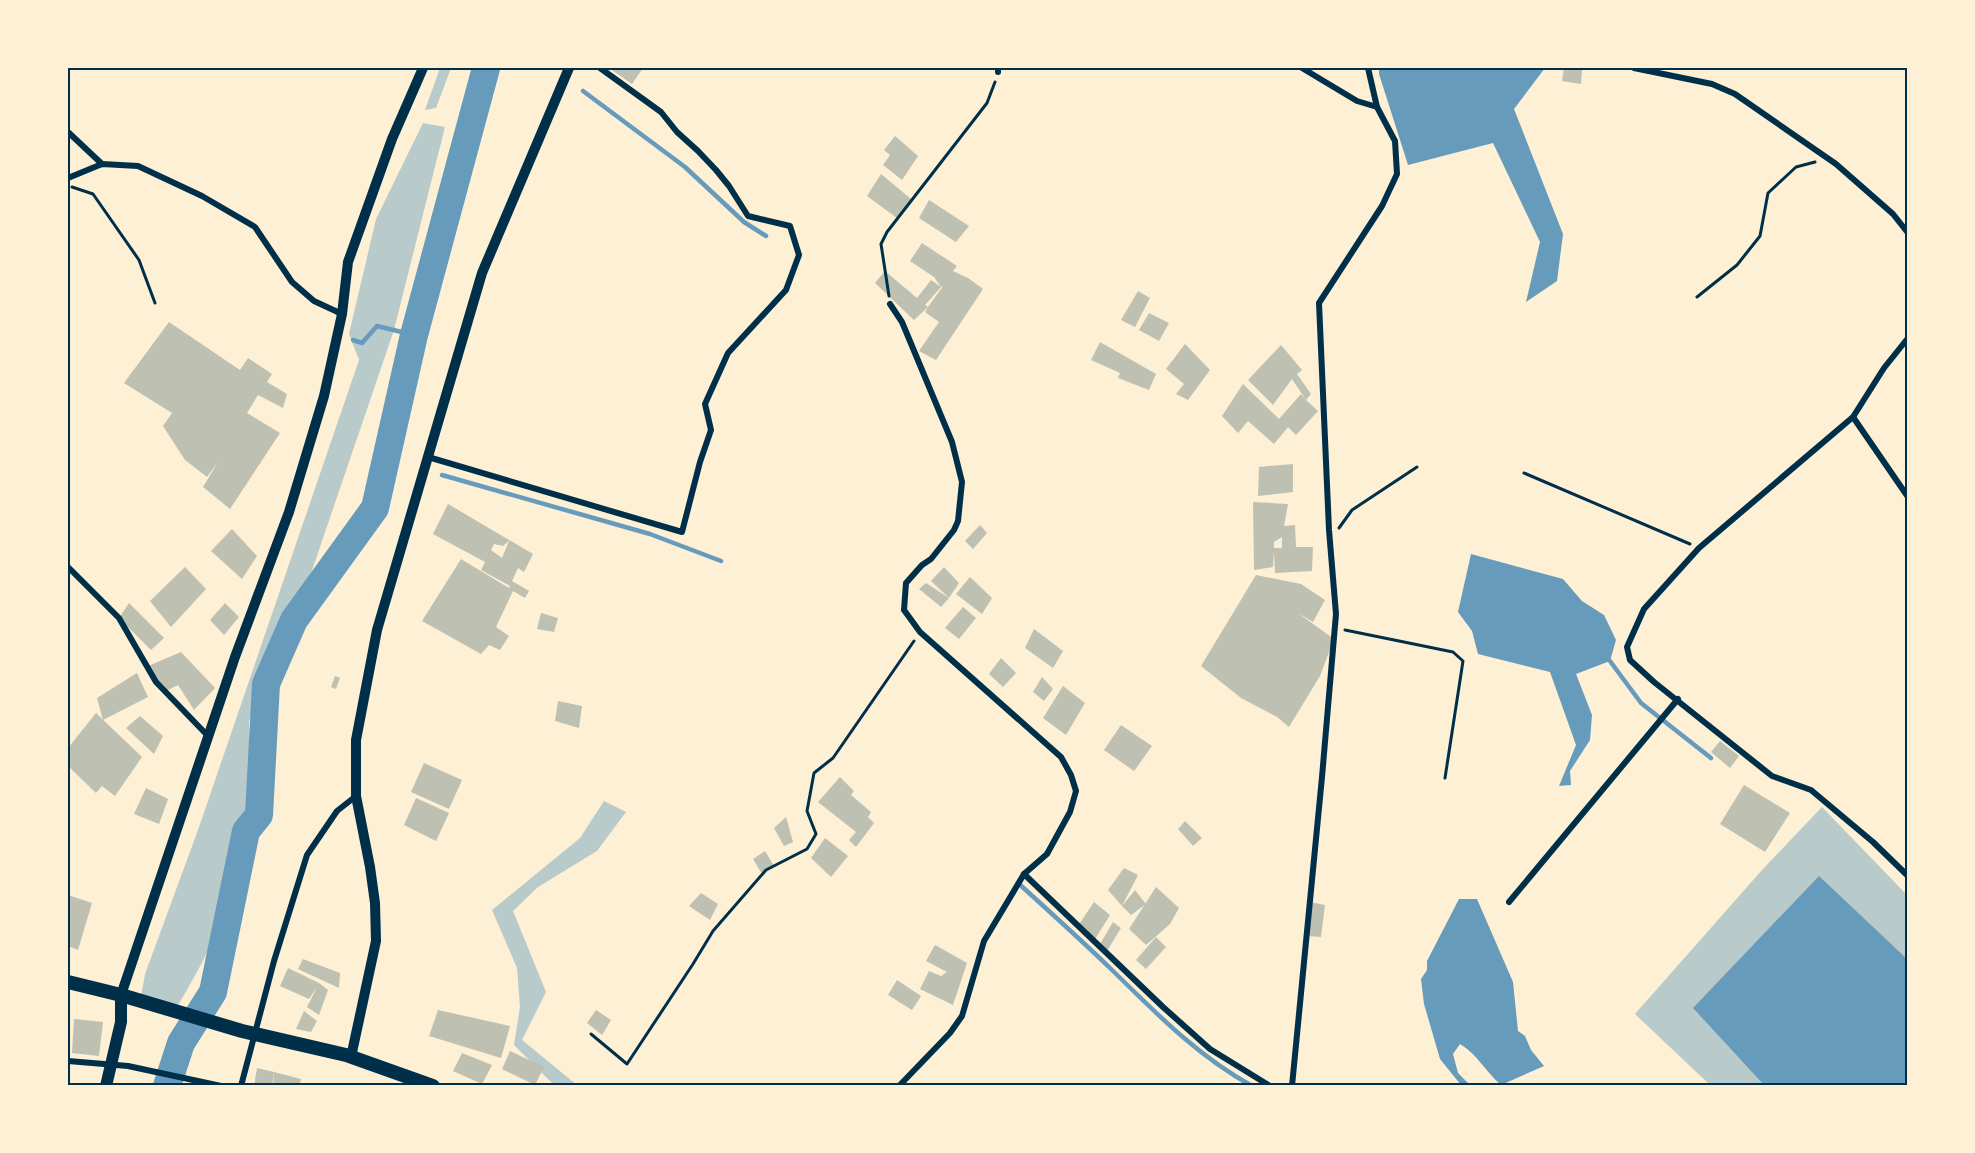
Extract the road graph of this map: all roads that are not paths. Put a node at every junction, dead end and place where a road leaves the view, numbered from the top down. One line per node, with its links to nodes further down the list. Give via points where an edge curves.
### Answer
1 (423, 68): 13 (street, via 392,139 348,262)
2 (569, 68): 16 (street, via 482,273)
3 (600, 68): 16 (street, via 661,112 716,170 748,216 790,226 799,255 786,290 728,353 705,404 711,430 682,532)
4 (1302, 68): 7 (street, via 1357,101)
5 (1368, 68): 7 (street)
6 (1634, 68): 11 (street, via 1712,84 1735,93 1829,159 1893,214)
7 (1377, 107): 37 (street, via 1395,141 1397,174 1382,206 1319,303 1336,614)
8 (68, 132): 9 (street)
9 (102, 164): 10 (street); 13 (street, via 138,166 255,227 292,282 314,301)
10 (68, 178)
11 (1908, 233)
12 (890, 304): 22 (street, via 902,322 952,442 962,482 954,530 906,583 904,610 920,632 1061,756 1076,791 1070,812 1047,854)
13 (342, 314): 20 (street, via 324,396 289,512)
14 (1908, 338): 15 (street)
15 (1853, 417): 17 (street); 19 (street, via 1699,548 1644,609 1627,646 1630,660)
16 (428, 457): 21 (street, via 377,630 356,740)
17 (1908, 497)
18 (68, 567): 20 (street, via 119,618 156,682)
19 (1678, 699): 23 (street, via 1772,776 1812,790); 24 (street)
20 (208, 736): 26 (street)
21 (356, 796): 27 (street, via 336,811 307,855); 28 (street, via 375,903 376,941)
22 (1024, 874): 35 (street, via 984,941 962,1016); 36 (street, via 1210,1049)
23 (1908, 876)
24 (1509, 902)
25 (68, 982): 26 (highway)
26 (120, 995): 27 (highway); 30 (main road, via 121,1022)
27 (249, 1032): 28 (highway); 33 (street)
28 (351, 1057): 34 (highway)
29 (68, 1060): 30 (street)
30 (112, 1064): 31 (main road); 32 (street)
31 (106, 1086)
32 (221, 1086)
33 (240, 1086)
34 (433, 1086)
35 (899, 1086)
36 (1270, 1086)
37 (1292, 1086)

